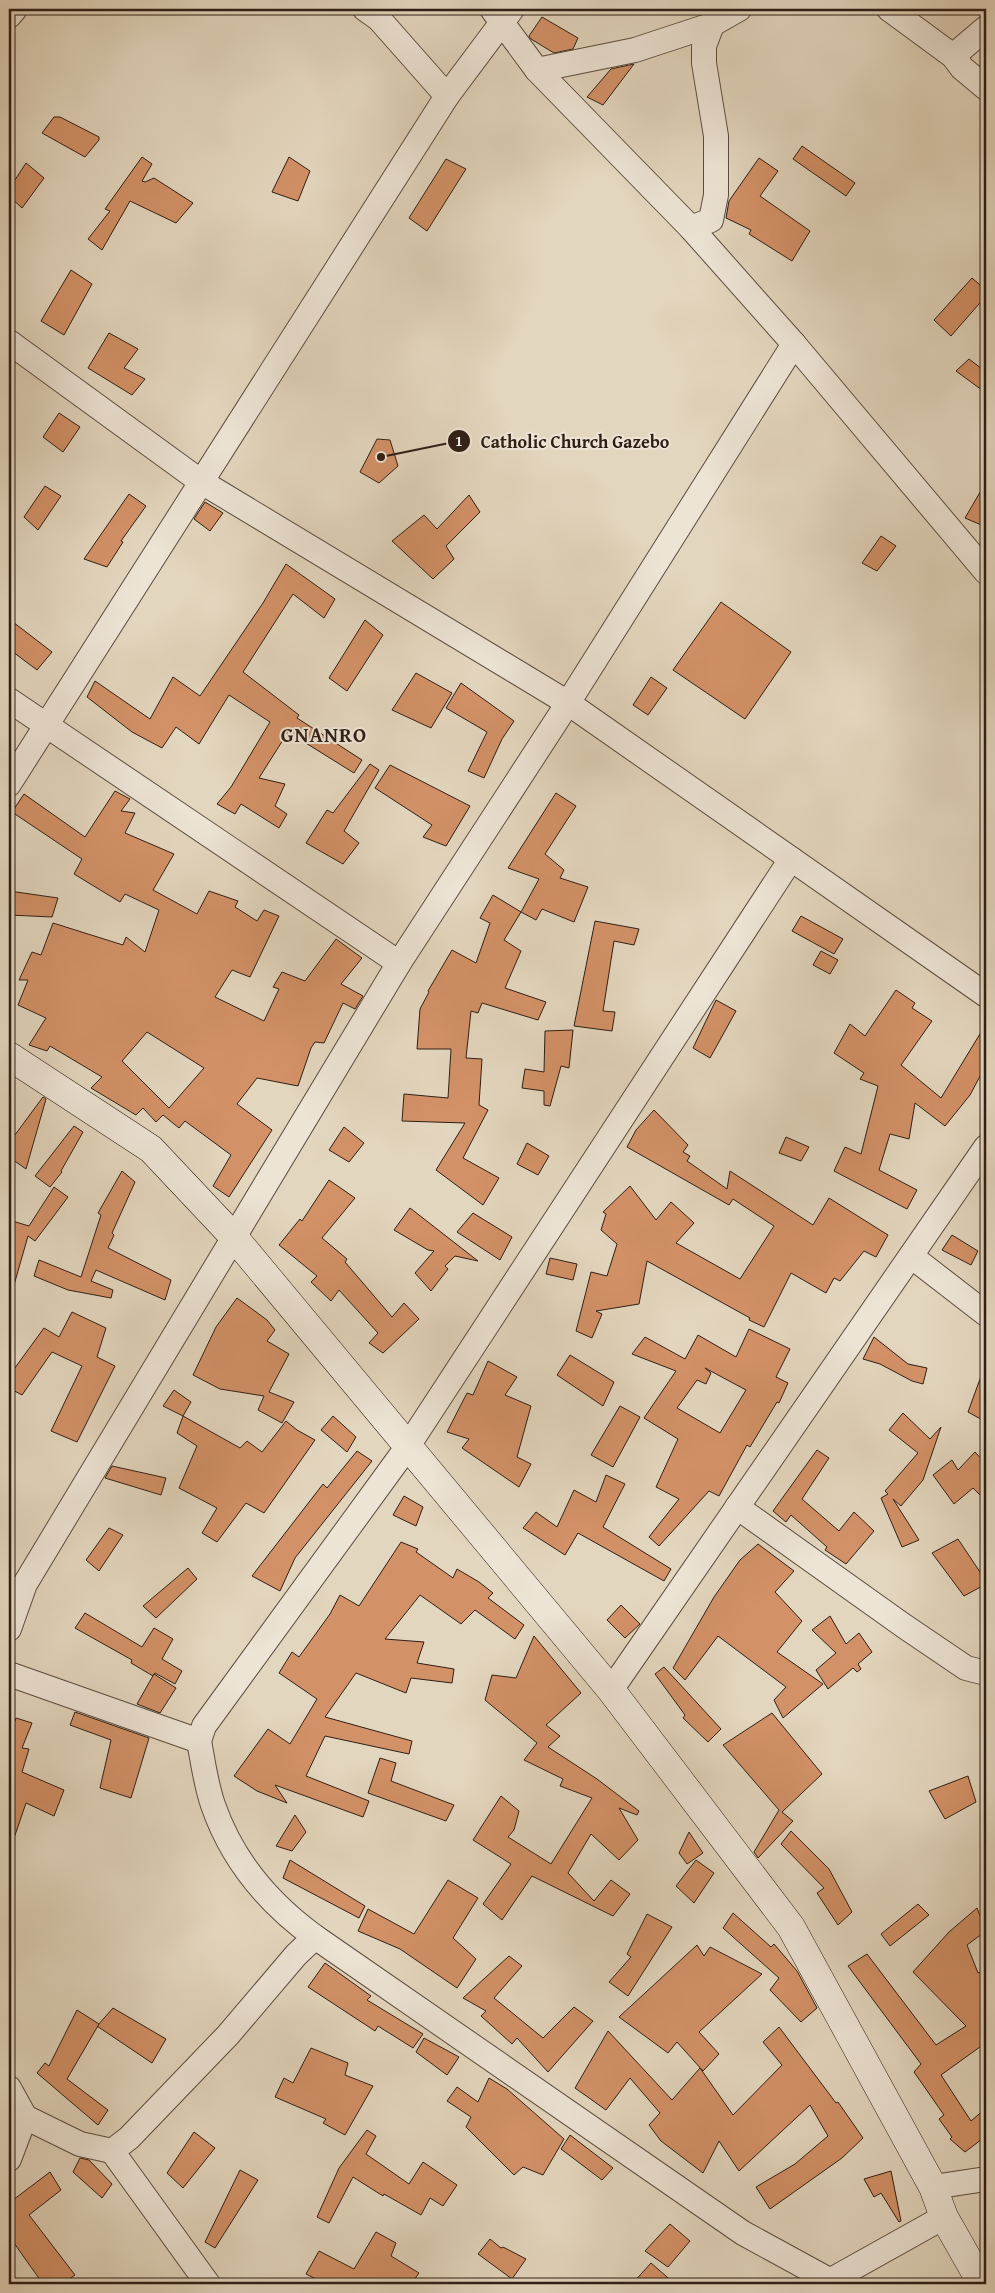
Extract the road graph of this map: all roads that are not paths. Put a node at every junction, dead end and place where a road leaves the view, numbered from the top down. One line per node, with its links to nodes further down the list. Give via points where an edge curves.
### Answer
1 (15, 9): 6 (street)
2 (365, 9): 12 (street, via 379,19)
3 (739, 9): 7 (street)
4 (889, 9): 9 (street)
5 (503, 13): 10 (street); 12 (street)
6 (9, 16)
7 (715, 17): 10 (street, via 635,50); 13 (street, via 704,46 704,63 716,136 716,194 710,220)
8 (986, 28): 9 (street)
9 (953, 56): 11 (street)
10 (537, 70): 13 (street)
11 (986, 88)
12 (447, 96): 16 (street)
13 (691, 228): 15 (street)
14 (9, 342): 16 (street)
15 (794, 344): 17 (street); 19 (street)
16 (200, 481): 19 (street); 20 (street)
17 (986, 572)
18 (9, 700): 20 (street)
19 (568, 703): 22 (street); 23 (street)
20 (45, 725): 21 (street); 23 (street)
21 (9, 784)
22 (791, 858): 24 (street); 30 (street)
23 (399, 963): 27 (street)
24 (986, 995)
25 (9, 1056): 27 (main road, via 151,1149)
26 (986, 1147): 28 (street)
27 (233, 1236): 30 (main road); 32 (street, via 25,1584)
28 (911, 1256): 29 (street); 31 (street)
29 (986, 1314)
30 (408, 1446): 35 (main road); 36 (street, via 204,1726)
31 (737, 1507): 33 (street, via 966,1668); 35 (street)
32 (9, 1629)
33 (986, 1673)
34 (9, 1674): 36 (street)
35 (611, 1690): 43 (main road, via 791,1927)
36 (199, 1741): 37 (street, via 212,1804 229,1845 255,1882 288,1916)
37 (315, 1936): 40 (street, via 221,2042 129,2138); 45 (street, via 743,2233)
38 (9, 2088): 39 (street)
39 (25, 2116): 40 (street, via 80,2144); 41 (street)
40 (112, 2151): 46 (street)
41 (9, 2159)
42 (986, 2179): 43 (street)
43 (933, 2187): 44 (main road)
44 (944, 2217): 45 (street); 47 (main road)
45 (827, 2282)
46 (208, 2284)
47 (982, 2284)

